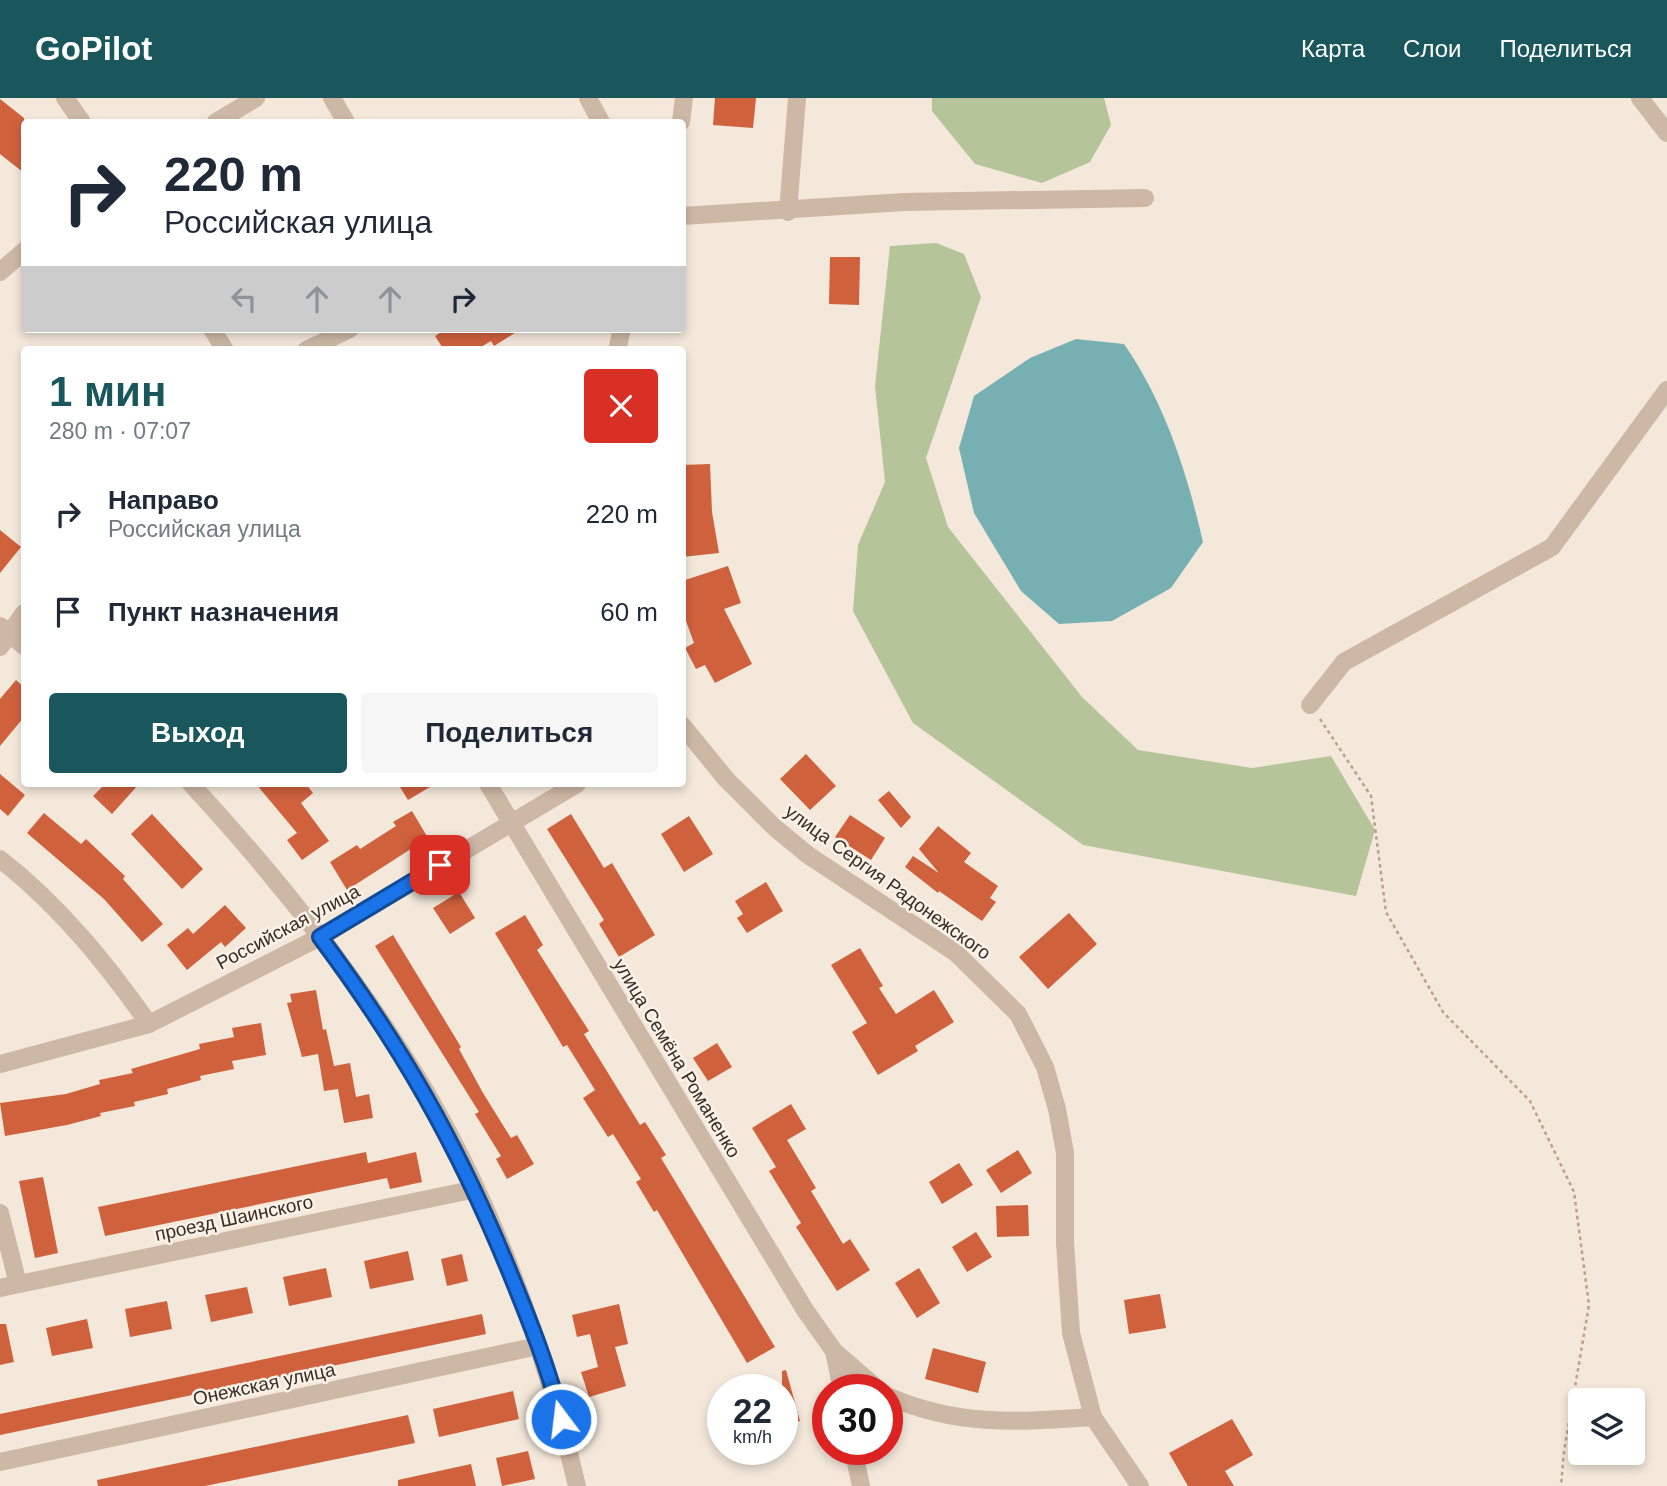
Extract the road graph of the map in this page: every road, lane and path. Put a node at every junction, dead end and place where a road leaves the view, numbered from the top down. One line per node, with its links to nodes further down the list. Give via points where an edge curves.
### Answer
1 (65, 98): 8 (street)
2 (256, 98): 9 (street)
3 (332, 98): 10 (street)
4 (587, 98): 11 (street)
5 (684, 98): 12 (street)
6 (797, 98): 15 (street)
7 (1640, 98): 13 (street)
8 (80, 119)
9 (221, 119)
10 (344, 119)
11 (599, 119)
12 (681, 119)
13 (1667, 133)
14 (1145, 198): 15 (street, via 904,202)
15 (788, 212): 16 (street)
16 (686, 216)
17 (21, 254): 18 (street)
18 (0, 272)
19 (342, 333): 20 (street)
20 (314, 346)
21 (1667, 390): 25 (street, via 1552,547 1344,662)
22 (21, 616): 23 (street)
23 (3, 635): 24 (street)
24 (21, 644)
25 (1310, 705): 49 (path, via 1371,796 1386,912 1443,1012 1530,1101 1574,1192 1589,1305)
26 (686, 730): 43 (street, улица Сергия Радонежского, via 774,827 808,855 956,953 1018,1014 1045,1067 1059,1120 1065,1153 1072,1333)
27 (194, 787): 32 (street)
28 (490, 787): 30 (street, улица Семёна Романенко)
29 (572, 787): 30 (street, Российская улица)
30 (512, 822): 32 (street, Российская улица); 39 (street, улица Семёна Романенко, via 669,1087)
31 (0, 859): 33 (street, via 33,885 113,973)
32 (320, 937): 33 (street, Российская улица); 35 (street, via 420,1083)
33 (149, 1024): 34 (street, Российская улица)
34 (0, 1064)
35 (476, 1189): 37 (street, проезд Шаинского); 38 (street)
36 (0, 1213): 37 (street)
37 (9, 1286)
38 (538, 1346): 44 (street, Онежская улица); 46 (street, via 556,1396)
39 (834, 1351): 40 (street, улица Семёна Романенко); 41 (street, улица Семёна Романенко)
40 (839, 1374)
41 (861, 1374)
42 (903, 1403): 43 (street, via 960,1419 1025,1422)
43 (1093, 1417): 48 (street, улица Сергия Радонежского)
44 (0, 1462)
45 (856, 1465): 47 (street)
46 (577, 1486)
47 (861, 1486)
48 (1140, 1486)
49 (1561, 1486)

